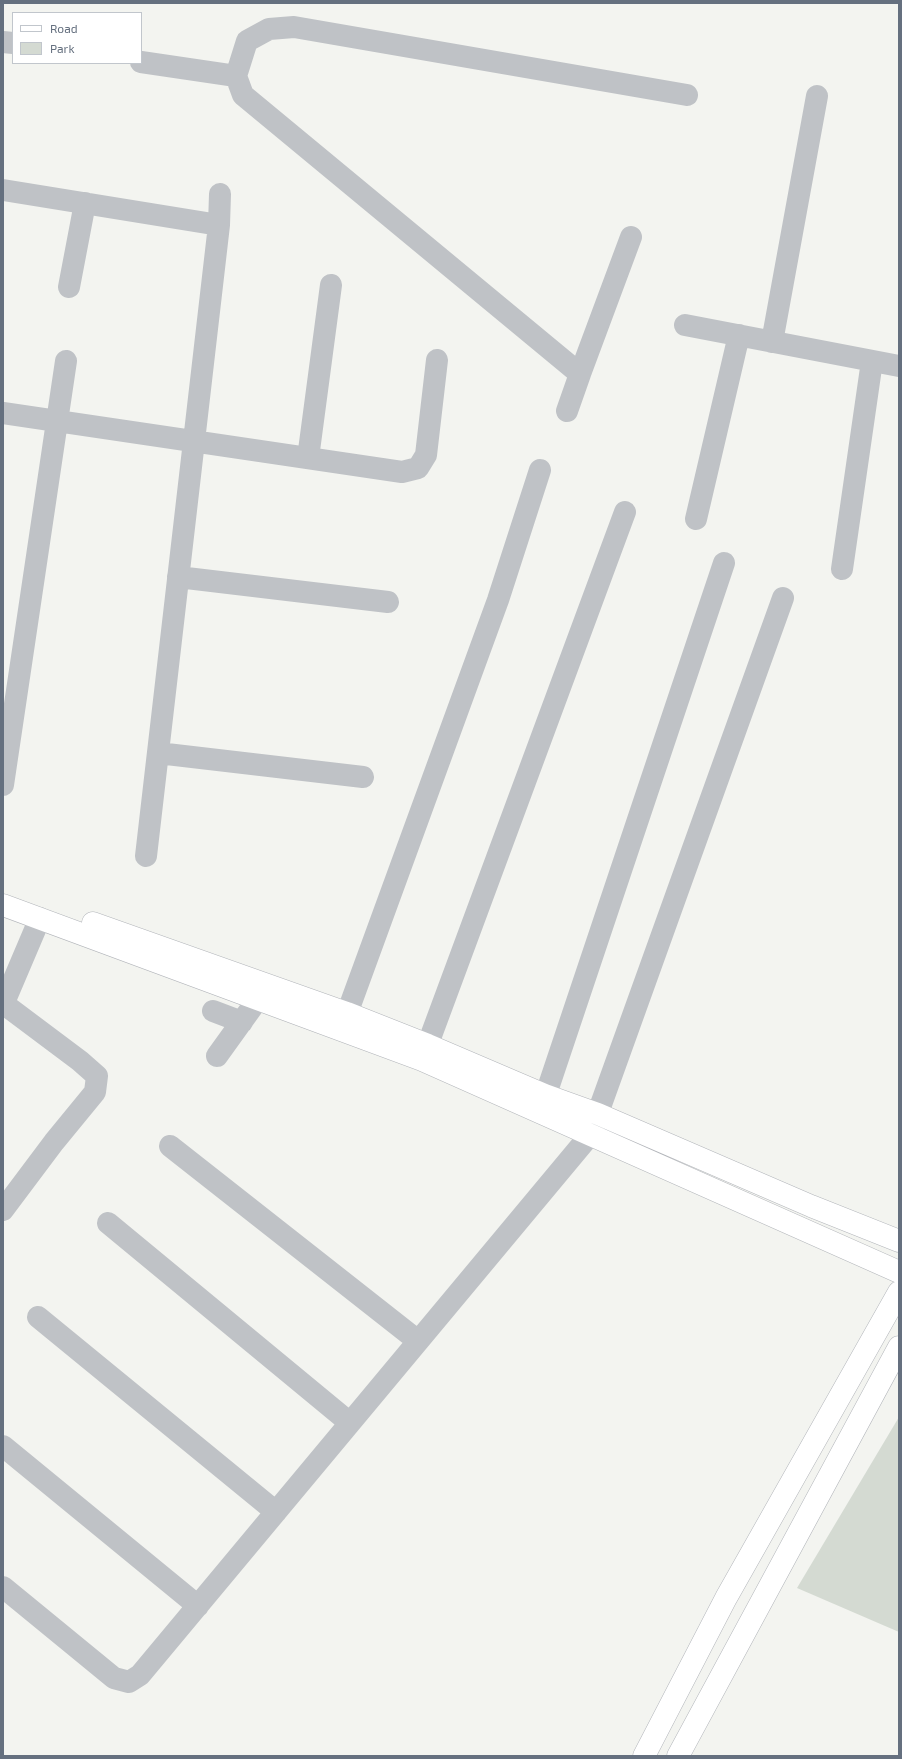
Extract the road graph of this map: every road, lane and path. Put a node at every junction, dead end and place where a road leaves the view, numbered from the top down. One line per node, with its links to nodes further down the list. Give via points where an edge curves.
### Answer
1 (142, 62): 2 (street)
2 (236, 76): 3 (street, via 247,41 269,29 294,27); 19 (street, via 243,95)
3 (687, 95)
4 (817, 96): 14 (street)
5 (3, 190): 7 (street)
6 (220, 194): 8 (street)
7 (85, 203): 8 (street); 11 (street)
8 (219, 225): 23 (street)
9 (630, 237): 19 (street)
10 (331, 285): 24 (street)
11 (69, 287)
12 (685, 325): 13 (street)
13 (739, 335): 14 (street); 27 (street)
14 (772, 342): 17 (street)
15 (437, 360): 24 (street, via 426,454 418,468 402,472)
16 (66, 361): 22 (street)
17 (872, 361): 18 (street); 29 (street)
18 (899, 366)
19 (580, 374): 20 (street)
20 (567, 411)
21 (3, 413): 22 (street)
22 (58, 421): 23 (street); 35 (street)
23 (194, 442): 24 (street); 30 (street)
24 (308, 458)
25 (540, 470): 45 (street, via 498,600)
26 (625, 512): 46 (street)
27 (696, 519)
28 (724, 563): 48 (street)
29 (842, 569)
30 (178, 577): 32 (street); 33 (street)
31 (783, 598): 49 (street)
32 (388, 602)
33 (158, 753): 34 (street); 36 (street)
34 (362, 778)
35 (3, 785)
36 (146, 856)
37 (3, 893): 40 (street)
38 (3, 906): 39 (street)
39 (40, 918): 40 (street); 42 (street)
40 (120, 940): 41 (street); 45 (street)
41 (258, 999): 44 (street); 45 (street)
42 (3, 1004): 53 (street, via 97,1076 95,1092)
43 (213, 1010): 44 (street)
44 (242, 1022): 47 (street)
45 (344, 1022): 46 (street)
46 (425, 1052): 48 (street)
47 (217, 1056)
48 (542, 1103): 49 (street); 50 (street)
49 (598, 1114): 50 (street); 52 (street)
50 (590, 1134): 55 (street); 60 (street)
51 (170, 1146): 60 (street)
52 (811, 1206): 55 (street); 56 (street)
53 (3, 1210)
54 (108, 1223): 62 (street)
55 (802, 1229): 57 (street)
56 (899, 1241)
57 (899, 1272)
58 (899, 1292): 67 (street, via 726,1598)
59 (38, 1317): 64 (street)
60 (418, 1341): 62 (street)
61 (899, 1347): 68 (street)
62 (350, 1423): 64 (street)
63 (3, 1446): 66 (street)
64 (276, 1512): 66 (street)
65 (3, 1587): 66 (street, via 114,1678 129,1682 140,1675)
66 (198, 1606)
67 (644, 1756)
68 (678, 1756)

